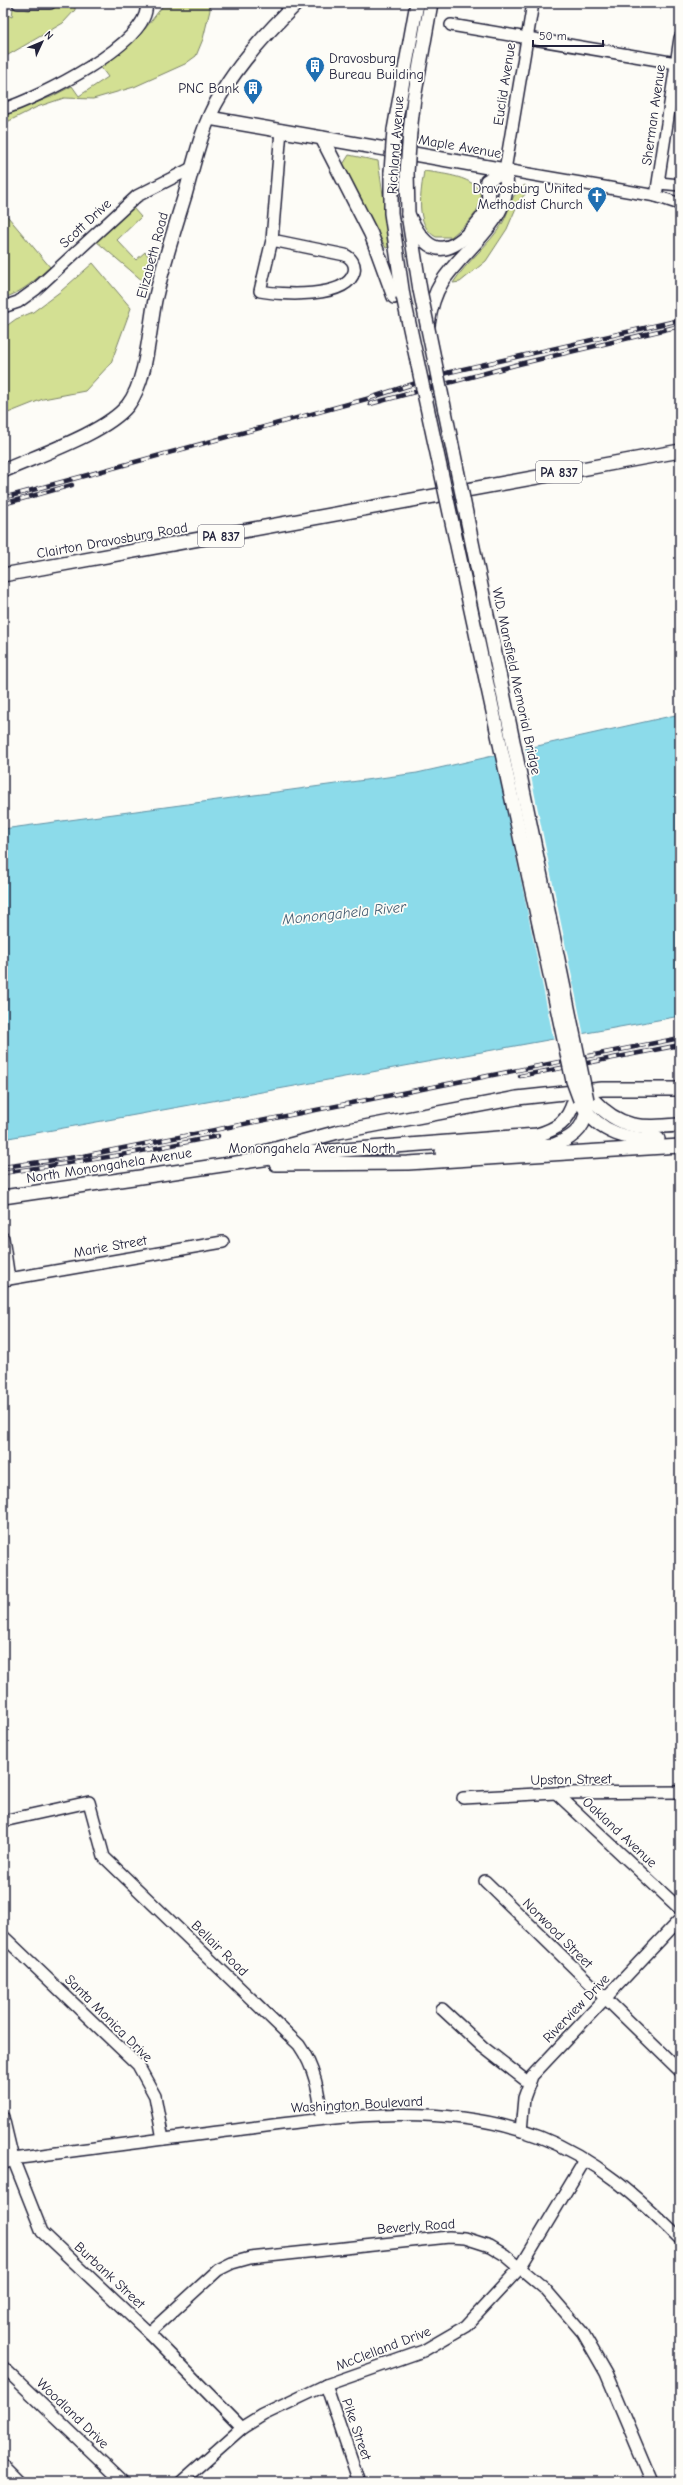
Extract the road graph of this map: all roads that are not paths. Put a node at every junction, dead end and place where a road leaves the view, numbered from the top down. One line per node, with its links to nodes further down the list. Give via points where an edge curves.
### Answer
1 (18, 3): 2 (street)
2 (50, 3)
3 (146, 3): 12 (street, via 144,17 137,29 105,57 71,80 23,103)
4 (297, 3): 13 (main road, Elizabeth Road, via 268,31 235,72 219,96)
5 (417, 3): 25 (main road, Richland Avenue, bridge, via 394,130 391,172 391,213)
6 (431, 3): 22 (main road, Richland Avenue, bridge, via 410,132 407,172)
7 (532, 3): 9 (street, Euclid Avenue)
8 (451, 25): 9 (street)
9 (526, 38): 11 (street); 17 (street, Euclid Avenue)
10 (680, 38): 11 (street, Sherman Avenue)
11 (676, 63): 18 (street, Sherman Avenue)
12 (3, 109)
13 (209, 118): 14 (main road, Maple Avenue); 16 (main road, Elizabeth Road)
14 (281, 130): 15 (main road, Maple Avenue); 23 (street)
15 (322, 138): 17 (main road, Maple Avenue); 25 (main road, via 371,234)
16 (192, 168): 26 (street, Scott Drive, via 137,196 36,289 18,302); 29 (main road, Elizabeth Road, via 155,300 138,388 128,405 114,418 92,431)
17 (505, 170): 20 (street, Maple Avenue); 22 (main road, via 487,181 489,208 482,219 459,243 448,248 435,248 426,244 416,234); 27 (main road, bridge, via 508,182 496,219 441,282 431,304)
18 (658, 183): 19 (street); 20 (street, Sherman Avenue)
19 (680, 185)
20 (656, 196): 21 (street, Maple Avenue)
21 (680, 204)
22 (408, 214): 24 (main road, Richland Avenue)
23 (272, 240): 23 (street, via 345,255 351,259 355,267 354,273 347,282 315,293 300,295 260,291)
24 (420, 290): 27 (main road, W.D. Mansfield Memorial Bridge, bridge)
25 (399, 297): 30 (main road, W.D. Mansfield Memorial Bridge, bridge, via 420,418)
26 (3, 307)
27 (427, 331): 32 (main road, W.D. Mansfield Memorial Bridge, bridge)
28 (680, 451): 30 (main road, PA 837)
29 (3, 471)
30 (444, 499): 31 (main road, Clairton Dravosburg Road / PA 837); 32 (main road, W.D. Mansfield Memorial Bridge, bridge)
31 (3, 575)
32 (578, 1079): 34 (main road, bridge); 34 (main road)
33 (680, 1089): 40 (main road, Monongahela Avenue North, via 602,1089 517,1098 338,1132)
34 (583, 1100): 35 (main road); 36 (main road, via 620,1122 633,1126); 40 (main road, via 563,1123 537,1134 305,1153)
35 (588, 1114): 37 (main road, via 602,1126 622,1136 642,1140); 39 (main road, via 580,1129 568,1140 554,1145 360,1158)
36 (680, 1125)
37 (680, 1138)
38 (680, 1146): 39 (main road, Monongahela Avenue North, via 408,1163)
39 (325, 1163): 40 (main road, Monongahela Avenue North)
40 (220, 1164): 41 (main road, North Monongahela Avenue)
41 (3, 1197)
42 (3, 1238): 44 (street)
43 (223, 1242): 44 (street, Marie Street)
44 (6, 1280)
45 (680, 1792): 46 (street, Upston Street)
46 (556, 1793): 47 (street, Upston Street); 50 (street, Oakland Avenue)
47 (463, 1798)
48 (3, 1821): 58 (street, Bellair Road, via 89,1802 104,1857 299,2045 314,2072)
49 (485, 1881): 53 (street, Norwood Street)
50 (680, 1909)
51 (680, 1919): 53 (street, Riverview Drive)
52 (3, 1936): 60 (street, Santa Monica Drive, via 138,2065 155,2096)
53 (605, 2000): 55 (street, Norwood Street); 56 (street, Riverview Drive)
54 (442, 2009): 56 (street, via 483,2047)
55 (680, 2071)
56 (528, 2083): 59 (street, Riverview Drive)
57 (3, 2117): 62 (street, Burbank Street)
58 (322, 2119): 59 (street, Washington Boulevard, via 429,2115 477,2120); 60 (street, Washington Boulevard)
59 (520, 2131): 61 (street, Washington Boulevard, via 541,2137)
60 (163, 2139): 62 (street, Washington Boulevard)
61 (584, 2160): 63 (street, Washington Boulevard, via 638,2198); 64 (street, McClelland Drive)
62 (8, 2161): 65 (street, Burbank Street, via 42,2232)
63 (680, 2238)
64 (520, 2268): 65 (street, Beverly Road, via 490,2246 465,2238 448,2237 250,2258 232,2262 218,2270); 67 (street, McClelland Drive, via 466,2326 446,2339 400,2361); 74 (street, Beverly Road, via 567,2312 595,2351)
65 (149, 2333): 68 (street, Burbank Street)
66 (3, 2367): 71 (street, Woodland Drive)
67 (326, 2385): 68 (street, McClelland Drive); 73 (street, Pike Street)
68 (242, 2428): 72 (street, McClelland Drive)
69 (3, 2464): 70 (street)
70 (21, 2482)
71 (123, 2482)
72 (181, 2482)
73 (359, 2482)
74 (652, 2482)

